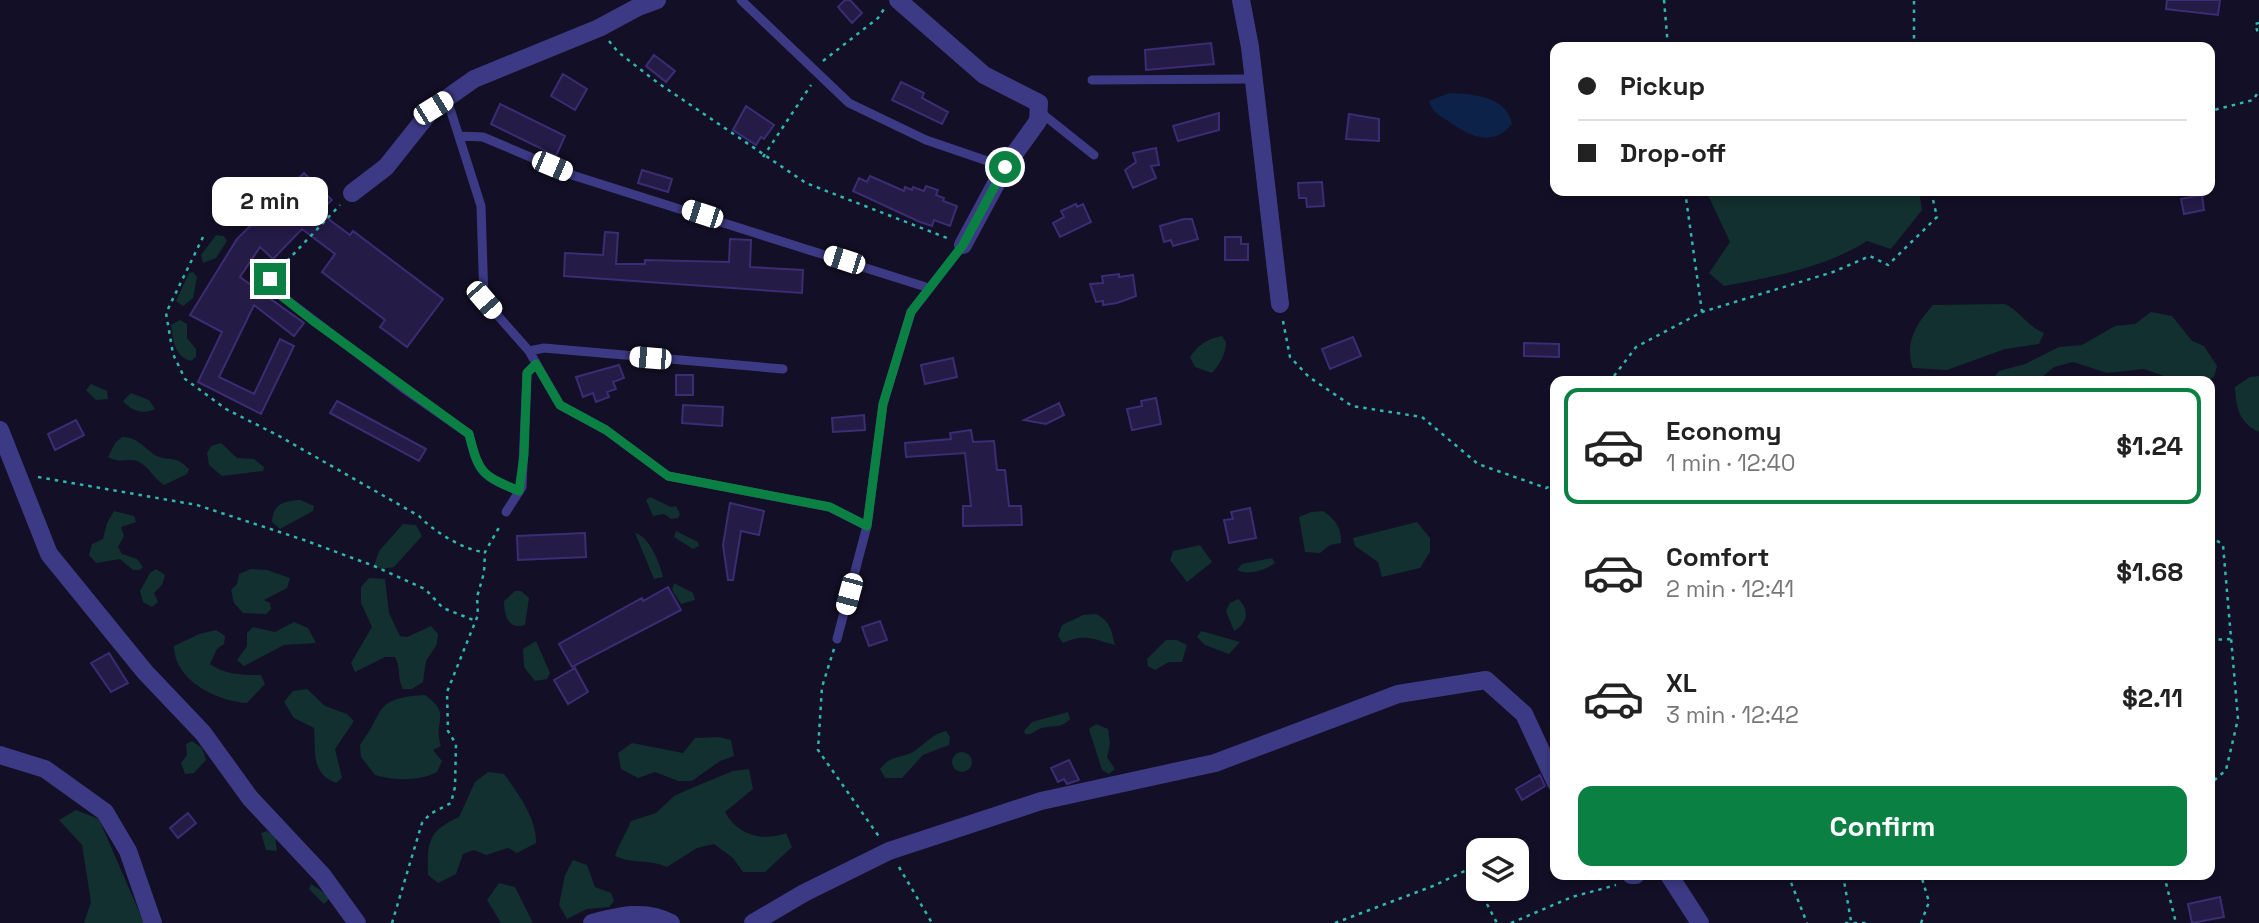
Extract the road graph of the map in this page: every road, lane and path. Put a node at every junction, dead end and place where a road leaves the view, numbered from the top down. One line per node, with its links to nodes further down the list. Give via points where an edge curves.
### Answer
1 (657, 0): 7 (street)
2 (741, 0): 21 (lane, via 849,103 926,140)
3 (898, 0): 18 (street, via 984,75 1032,97)
4 (1241, 0): 13 (street)
5 (1664, 0): 11 (path)
6 (1914, 0): 12 (path)
7 (636, 3): 9 (street)
8 (2259, 23): 10 (path, via 2255,24)
9 (599, 28): 16 (street, via 474,79); 26 (path, via 618,52 658,83 806,183)
10 (2259, 36)
11 (1668, 42)
12 (1914, 42)
13 (1253, 79): 14 (lane); 29 (street)
14 (1092, 80)
15 (2259, 91): 17 (path, via 2253,100)
16 (447, 99): 19 (lane); 22 (street, via 433,108 386,167)
17 (2215, 110)
18 (1040, 112): 20 (lane); 21 (street)
19 (458, 136): 28 (lane, via 483,136 575,176); 31 (lane, via 481,206 484,300)
20 (1094, 155)
21 (1005, 167): 26 (street)
22 (352, 193): 27 (path)
23 (1686, 196): 30 (path)
24 (1932, 196): 30 (path, via 1937,217 1888,265 1870,256)
25 (203, 237): 42 (path, via 166,313 173,354 185,379 226,409 419,516 433,530 471,551)
26 (963, 245): 28 (lane)
27 (278, 271): 38 (lane, via 270,279 274,290 469,434 475,462 482,471)
28 (929, 288): 40 (lane, via 911,312 883,404)
29 (1280, 304): 37 (path, via 1290,357 1309,377 1353,406 1422,417 1478,464)
30 (1702, 312): 34 (path, via 1636,347)
31 (529, 351): 32 (lane); 33 (lane, via 544,348)
32 (536, 364): 38 (lane, via 527,373); 40 (lane, via 560,405 606,430 668,476 830,507)
33 (783, 369)
34 (1614, 376)
35 (0, 430): 36 (street)
36 (18, 474): 43 (path, via 197,505 374,566 425,590 443,608); 61 (street, via 49,554 145,672 203,733 250,798 323,876)
37 (1550, 486)
38 (519, 491): 39 (lane)
39 (506, 512): 42 (path)
40 (867, 526): 44 (lane)
41 (2215, 540): 45 (path, via 2222,545)
42 (485, 552): 43 (path)
43 (476, 621): 62 (path, via 447,692 448,731 456,744 451,803 422,823)
44 (837, 639): 50 (path, via 822,687 818,750)
45 (2231, 639): 46 (path); 49 (path, via 2238,719 2226,769)
46 (2215, 640)
47 (0, 755): 60 (street, via 45,769 105,812 128,851)
48 (1550, 770): 50 (street, via 1524,714 1486,680 1398,694 1215,763 1041,801)
49 (2215, 779)
50 (889, 851): 65 (street); 66 (path)
51 (1466, 870): 67 (path)
52 (1626, 880): 69 (path)
53 (1671, 880): 70 (street)
54 (1790, 880): 71 (path)
55 (1844, 880): 59 (path)
56 (1923, 880): 74 (path, via 1929,902)
57 (2165, 880): 75 (path)
58 (1485, 901): 68 (path)
59 (1851, 921): 72 (path); 73 (path)
60 (153, 923)
61 (357, 923)
62 (391, 923)
63 (592, 923): 64 (street, via 625,914 658,916)
64 (671, 923)
65 (753, 923)
66 (932, 923)
67 (1335, 923)
68 (1497, 923)
69 (1511, 923)
70 (1700, 923)
71 (1807, 923)
72 (1845, 923)
73 (1870, 923)
74 (1921, 923)
75 (2176, 923)

